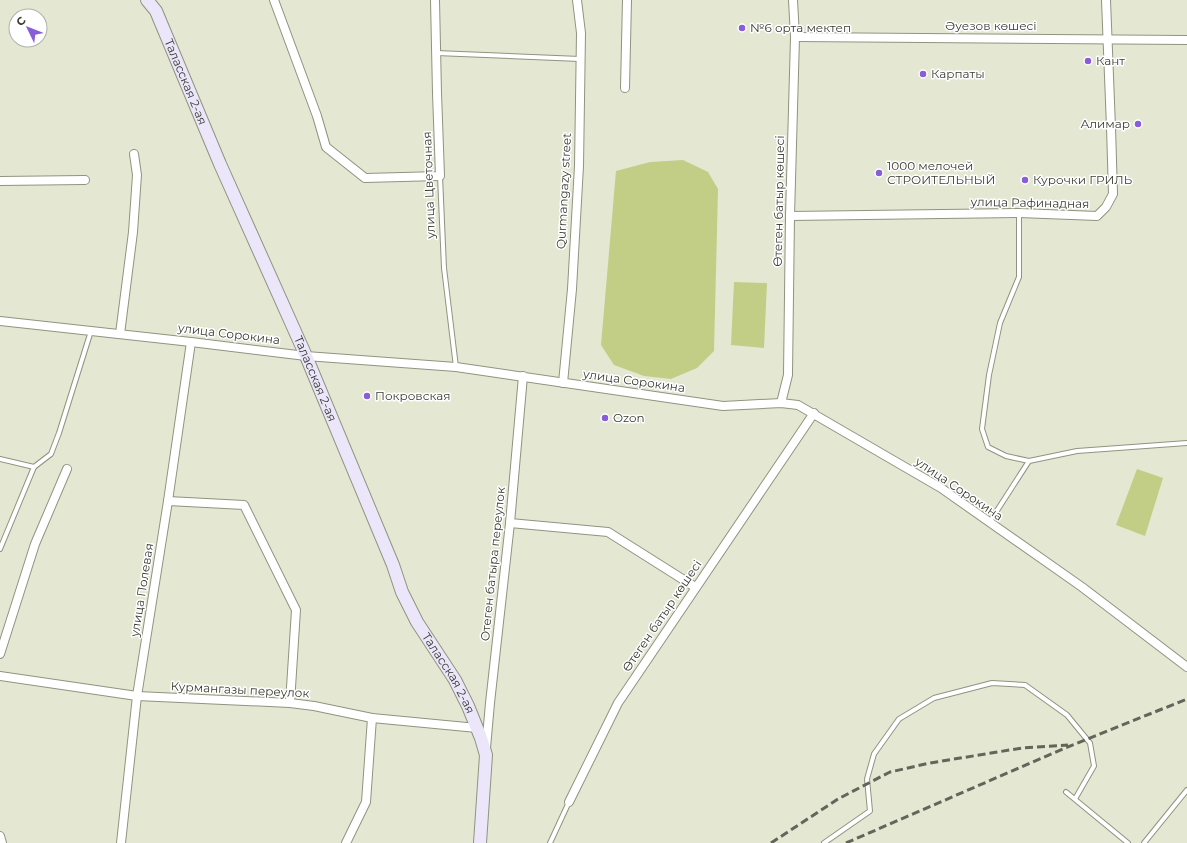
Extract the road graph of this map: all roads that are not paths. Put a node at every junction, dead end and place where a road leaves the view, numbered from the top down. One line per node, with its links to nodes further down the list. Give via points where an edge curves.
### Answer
1 (147, 0): 8 (street, Таласская 2-ая)
2 (274, 0): 16 (street, via 317,116 326,148 365,178)
3 (435, 0): 12 (street, улица Цветочная)
4 (577, 0): 13 (street, Qurmangazy street, via 581,33)
5 (627, 0): 14 (street)
6 (793, 0): 9 (street, Өтеген батыр көшесі)
7 (1106, 0): 10 (street, улица Рафинадная)
8 (157, 6): 25 (street, Таласская 2-ая, via 220,164)
9 (796, 37): 10 (street, Әуезов көшесі); 20 (street, Өтеген батыр көшесі)
10 (1108, 39): 11 (street, Әуезов көшесі); 19 (street, улица Рафинадная, via 1113,194 1097,216)
11 (1187, 40)
12 (436, 53): 13 (lane); 16 (street, улица Цветочная)
13 (580, 59): 28 (street, Qurmangazy street, via 572,289)
14 (625, 88)
15 (134, 154): 23 (street, via 137,174 133,232)
16 (440, 176): 26 (lane, улица Цветочная, via 444,268)
17 (0, 180): 18 (street)
18 (85, 180)
19 (1019, 214): 20 (street, улица Рафинадная); 33 (lane, via 1019,277 1000,323 989,375 982,429 988,447 1006,456)
20 (790, 216): 29 (street, Өтеген батыр көшесі, via 788,375)
21 (0, 321): 22 (street, улица Сорокина)
22 (91, 331): 23 (street, улица Сорокина); 34 (lane, via 51,454)
23 (120, 334): 24 (street, улица Сорокина)
24 (190, 342): 25 (street, улица Сорокина); 36 (street, улица Полевая)
25 (306, 356): 26 (street, улица Сорокина); 47 (street, Таласская 2-ая, via 393,564 402,592 417,622 455,680)
26 (456, 368): 27 (street, улица Сорокина)
27 (522, 376): 28 (street, улица Сорокина); 37 (street, Отеген батыра переулок)
28 (563, 383): 29 (street, улица Сорокина, via 723,406)
29 (780, 403): 30 (street, улица Сорокина, via 798,405)
30 (814, 413): 38 (street, улица Сорокина, via 940,488); 40 (street, Өтеген батыр көшесі)
31 (1187, 443): 33 (lane, via 1077,450)
32 (0, 459): 34 (lane)
33 (1029, 461): 38 (lane)
34 (34, 467): 39 (lane)
35 (67, 469): 41 (street, via 35,544)
36 (168, 501): 44 (street, улица Полевая); 45 (street, via 244,505 296,610)
37 (510, 523): 40 (street, via 608,532); 48 (street, Отеген батыра переулок)
38 (989, 523): 42 (street, улица Сорокина, via 1082,587)
39 (0, 549)
40 (695, 587): 52 (street, Өтеген батыр көшесі, via 618,704)
41 (0, 654)
42 (1187, 667)
43 (0, 676): 44 (street, Курмангазы переулок)
44 (137, 696): 45 (street, Курмангазы переулок); 55 (street, улица Полевая)
45 (290, 703): 46 (street, Курмангазы переулок)
46 (372, 718): 47 (street, Курмангазы переулок); 56 (street, via 366,802)
47 (478, 728): 48 (street, Таласская 2-ая)
48 (486, 755): 57 (street)
49 (1187, 790): 61 (lane)
50 (1066, 792): 51 (lane)
51 (1075, 799): 59 (lane, via 1094,766 1090,743 1067,715 1025,685 992,683 934,698 899,719 874,754 867,779 870,811); 60 (lane)
52 (569, 802): 58 (lane, Өтеген батыр көшесі)
53 (0, 836): 54 (street)
54 (2, 843)
55 (121, 843)
56 (346, 843)
57 (480, 843)
58 (550, 843)
59 (824, 843)
60 (1128, 843)
61 (1144, 843)

